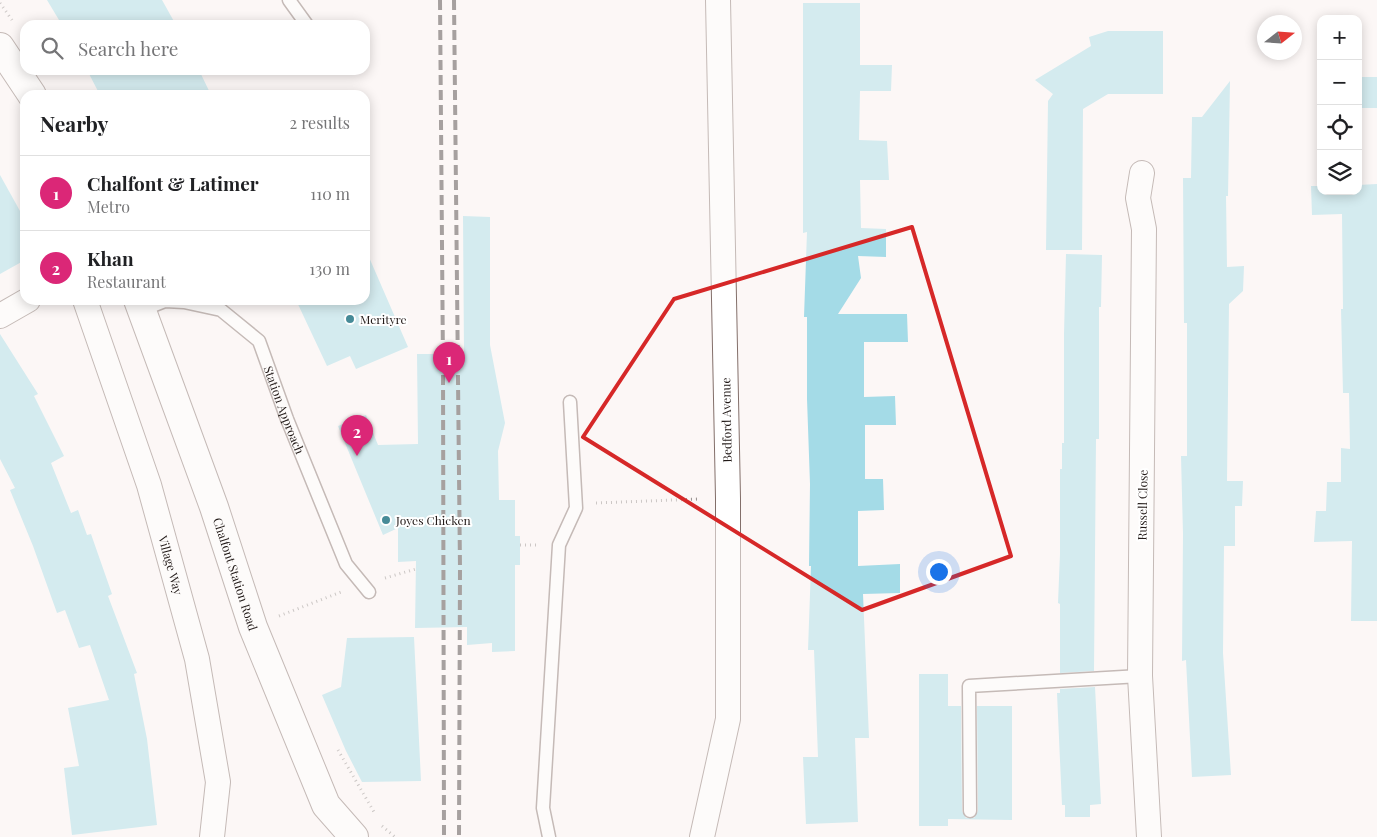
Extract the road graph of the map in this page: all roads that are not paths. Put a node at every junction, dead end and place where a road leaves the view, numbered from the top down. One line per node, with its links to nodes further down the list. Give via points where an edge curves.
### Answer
1 (289, 0): 3 (lane)
2 (718, 0): 19 (street, Bedford Avenue, via 728,498 728,719)
3 (303, 20)
4 (0, 47): 5 (main road)
5 (29, 90)
6 (1142, 173): 14 (street, Russell Close, via 1138,198 1144,229)
7 (20, 305): 11 (street)
8 (87, 305): 16 (street, Village Way, via 149,484 197,659 218,782)
9 (140, 305): 17 (main road, Chalfont Station Road, via 214,507 253,627 326,805)
10 (198, 305): 13 (lane, Station Approach, via 221,310 259,341 346,564)
11 (0, 316)
12 (570, 402): 18 (lane, via 576,508 559,545 543,808)
13 (369, 592)
14 (1140, 676): 15 (lane, via 969,686); 20 (street, Russell Close)
15 (970, 810)
16 (212, 837)
17 (354, 837)
18 (549, 837)
19 (702, 837)
20 (1149, 837)

